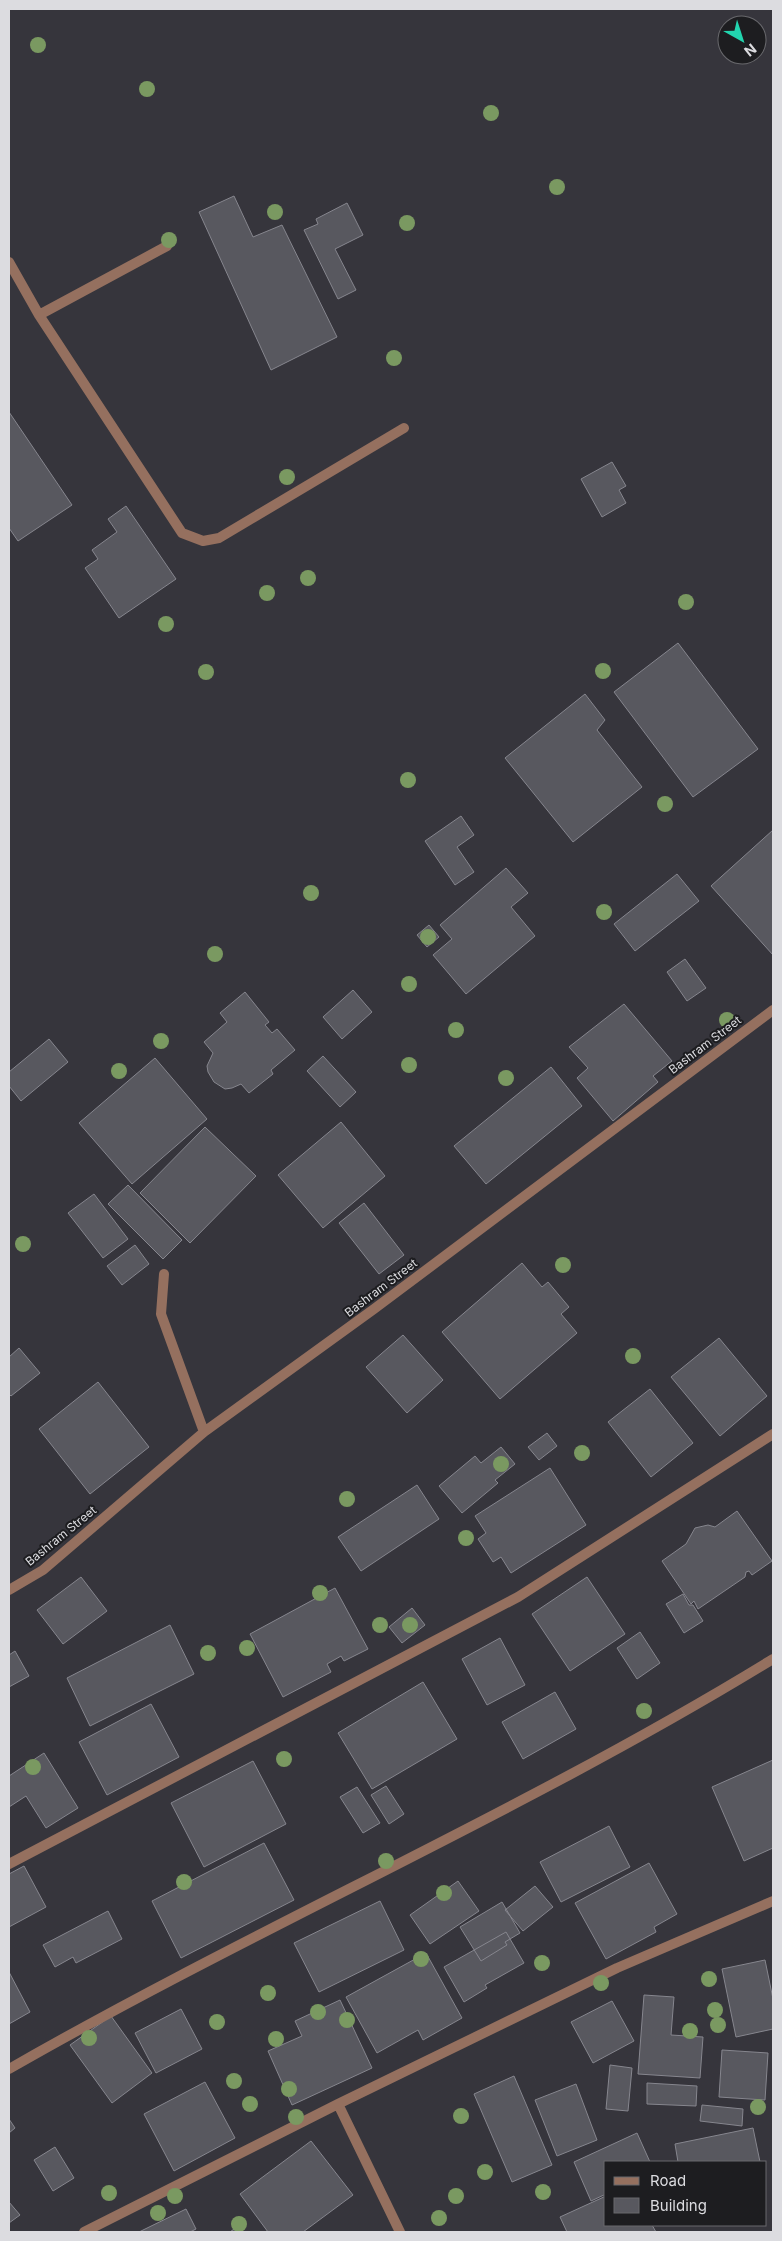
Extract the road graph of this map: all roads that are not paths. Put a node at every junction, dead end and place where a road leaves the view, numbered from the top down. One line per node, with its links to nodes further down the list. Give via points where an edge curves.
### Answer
1 (167, 246): 3 (street)
2 (9, 262): 3 (street)
3 (39, 314): 4 (street, via 182,533 203,541 219,538)
4 (404, 428)
5 (773, 1010): 7 (street, Bashram Street, via 374,1310)
6 (164, 1274): 7 (street, via 161,1314)
7 (204, 1432): 9 (street, Bashram Street, via 43,1570)
8 (773, 1434): 11 (street, via 518,1597)
9 (9, 1590)
10 (773, 1659): 13 (street, via 700,1703 395,1866 101,2016)
11 (9, 1864)
12 (773, 1902): 14 (street, via 617,1968)
13 (9, 2069)
14 (338, 2104): 15 (street); 16 (street)
15 (84, 2232)
16 (400, 2232)

